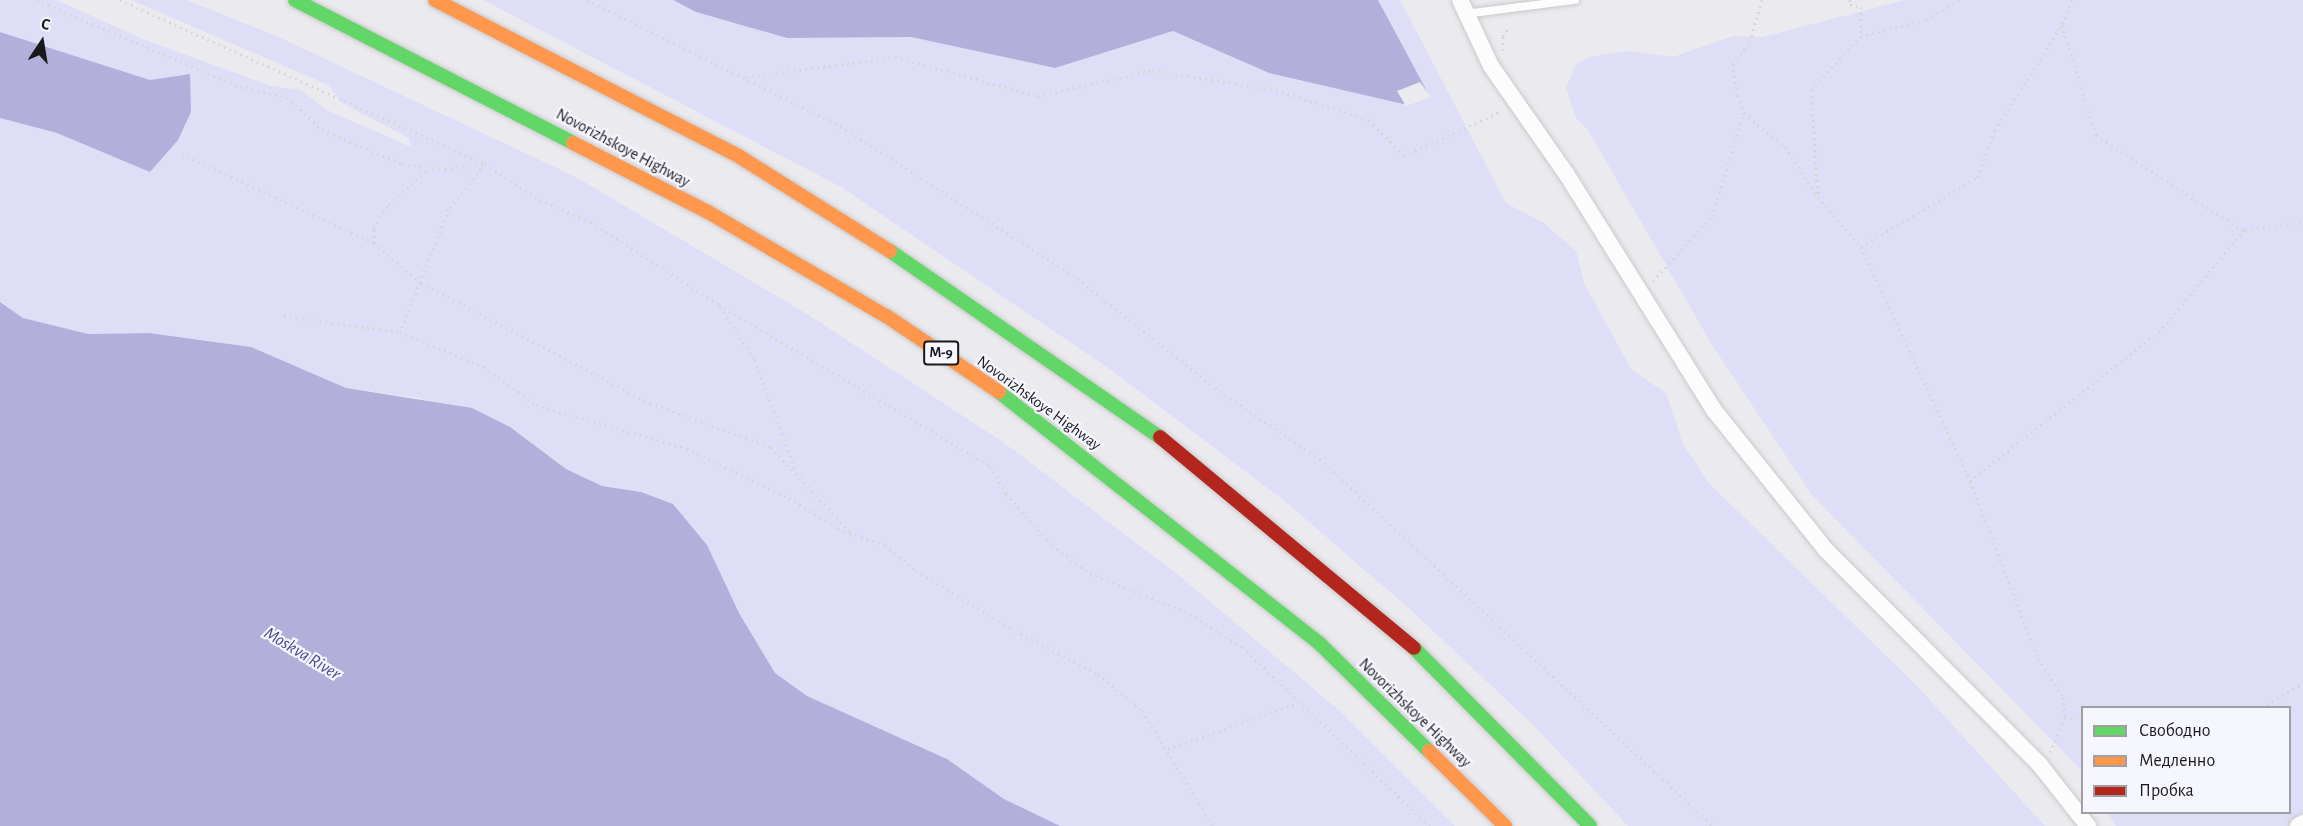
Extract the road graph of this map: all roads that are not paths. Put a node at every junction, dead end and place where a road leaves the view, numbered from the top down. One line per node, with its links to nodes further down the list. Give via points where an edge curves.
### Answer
1 (295, 0): 7 (highway, Novorizhskoye Highway / М-9, via 708,212 888,317 991,386 1233,572 1319,644)
2 (435, 0): 8 (highway, via 740,157 908,261 1089,385 1173,447 1366,606 1443,674)
3 (1452, 0): 5 (street)
4 (1575, 0): 5 (lane)
5 (1462, 7): 9 (street, via 1518,104 1713,409 1826,550 2040,765)
6 (2303, 823): 10 (street)
7 (1505, 826)
8 (1590, 826)
9 (2088, 826)
10 (2298, 826)

